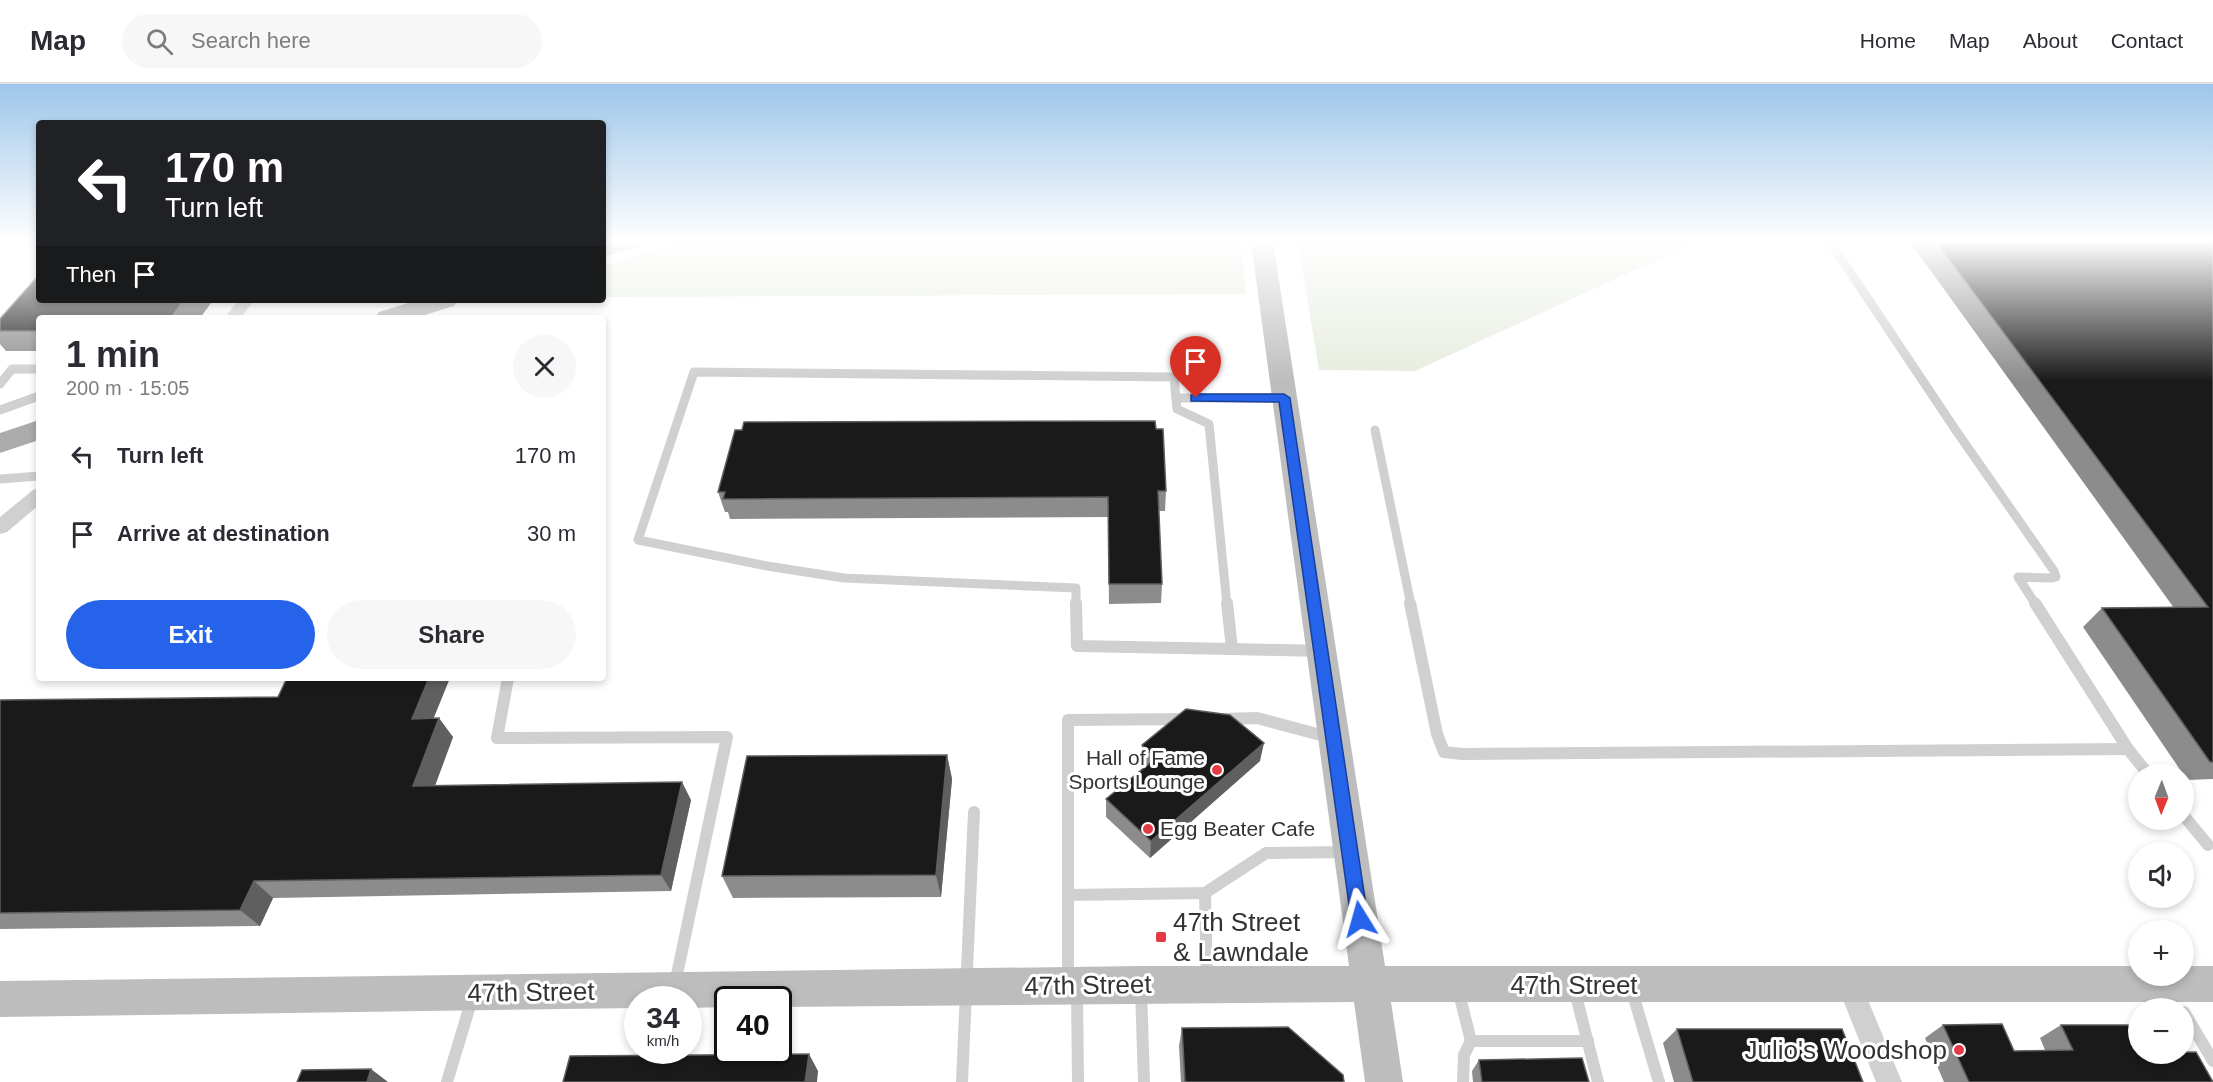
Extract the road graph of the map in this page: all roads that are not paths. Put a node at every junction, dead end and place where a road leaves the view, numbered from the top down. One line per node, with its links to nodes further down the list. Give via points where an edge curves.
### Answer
1 (1269, 289): 9 (main road)
2 (1861, 289): 22 (lane, via 2054,571 2056,577 2052,578 2018,577)
3 (436, 303): 4 (main road)
4 (398, 315)
5 (36, 369): 6 (lane, via 12,369)
6 (0, 384)
7 (36, 397): 10 (lane)
8 (1176, 398): 9 (lane); 18 (lane, via 1177,409 1209,424); 18 (lane, via 1174,377 694,372 638,540 844,578 1076,588 1077,646)
9 (1284, 398): 19 (main road)
10 (0, 410)
11 (1376, 430): 22 (lane, via 1437,734 1444,752)
12 (36, 431): 13 (main road)
13 (0, 443)
14 (36, 476): 15 (lane)
15 (0, 479)
16 (36, 497): 17 (street)
17 (0, 527)
18 (1232, 650): 19 (lane)
19 (1321, 651): 21 (main road)
20 (507, 681): 39 (lane, via 496,738 727,737)
21 (1334, 738): 27 (main road); 29 (lane, via 1257,718 1068,720)
22 (2128, 749): 23 (lane)
23 (2140, 764)
24 (974, 812): 40 (lane)
25 (2194, 827): 26 (lane)
26 (2211, 846)
27 (1350, 852): 28 (lane, via 1266,853); 34 (main road)
28 (1205, 893): 29 (lane); 31 (lane)
29 (1068, 895): 33 (lane)
30 (1141, 984): 31 (main road, 47th Street); 33 (main road, 47th Street); 54 (lane)
31 (1207, 984): 34 (main road, 47th Street)
32 (2213, 984): 44 (main road, 47th Street)
33 (1072, 985): 40 (main road, 47th Street); 53 (lane)
34 (1369, 985): 35 (main road, 47th Street); 55 (main road)
35 (1457, 985): 36 (main road, 47th Street); 48 (lane)
36 (1574, 985): 37 (main road, 47th Street); 49 (lane)
37 (1630, 985): 38 (main road, 47th Street); 58 (lane)
38 (1849, 985): 46 (main road, 47th Street); 59 (street)
39 (675, 986)
40 (966, 987): 41 (main road, 47th Street); 52 (lane)
41 (702, 990)
42 (624, 991): 43 (main road, 47th Street)
43 (473, 993): 45 (main road, 47th Street); 51 (lane)
44 (2186, 998)
45 (0, 999)
46 (2128, 999)
47 (2194, 1029): 50 (lane)
48 (1471, 1041): 49 (lane); 56 (lane, via 1464,1055)
49 (1588, 1041): 57 (lane)
50 (2213, 1061)
51 (447, 1082)
52 (962, 1082)
53 (1078, 1082)
54 (1144, 1082)
55 (1384, 1082)
56 (1463, 1082)
57 (1598, 1082)
58 (1659, 1082)
59 (1889, 1082)

